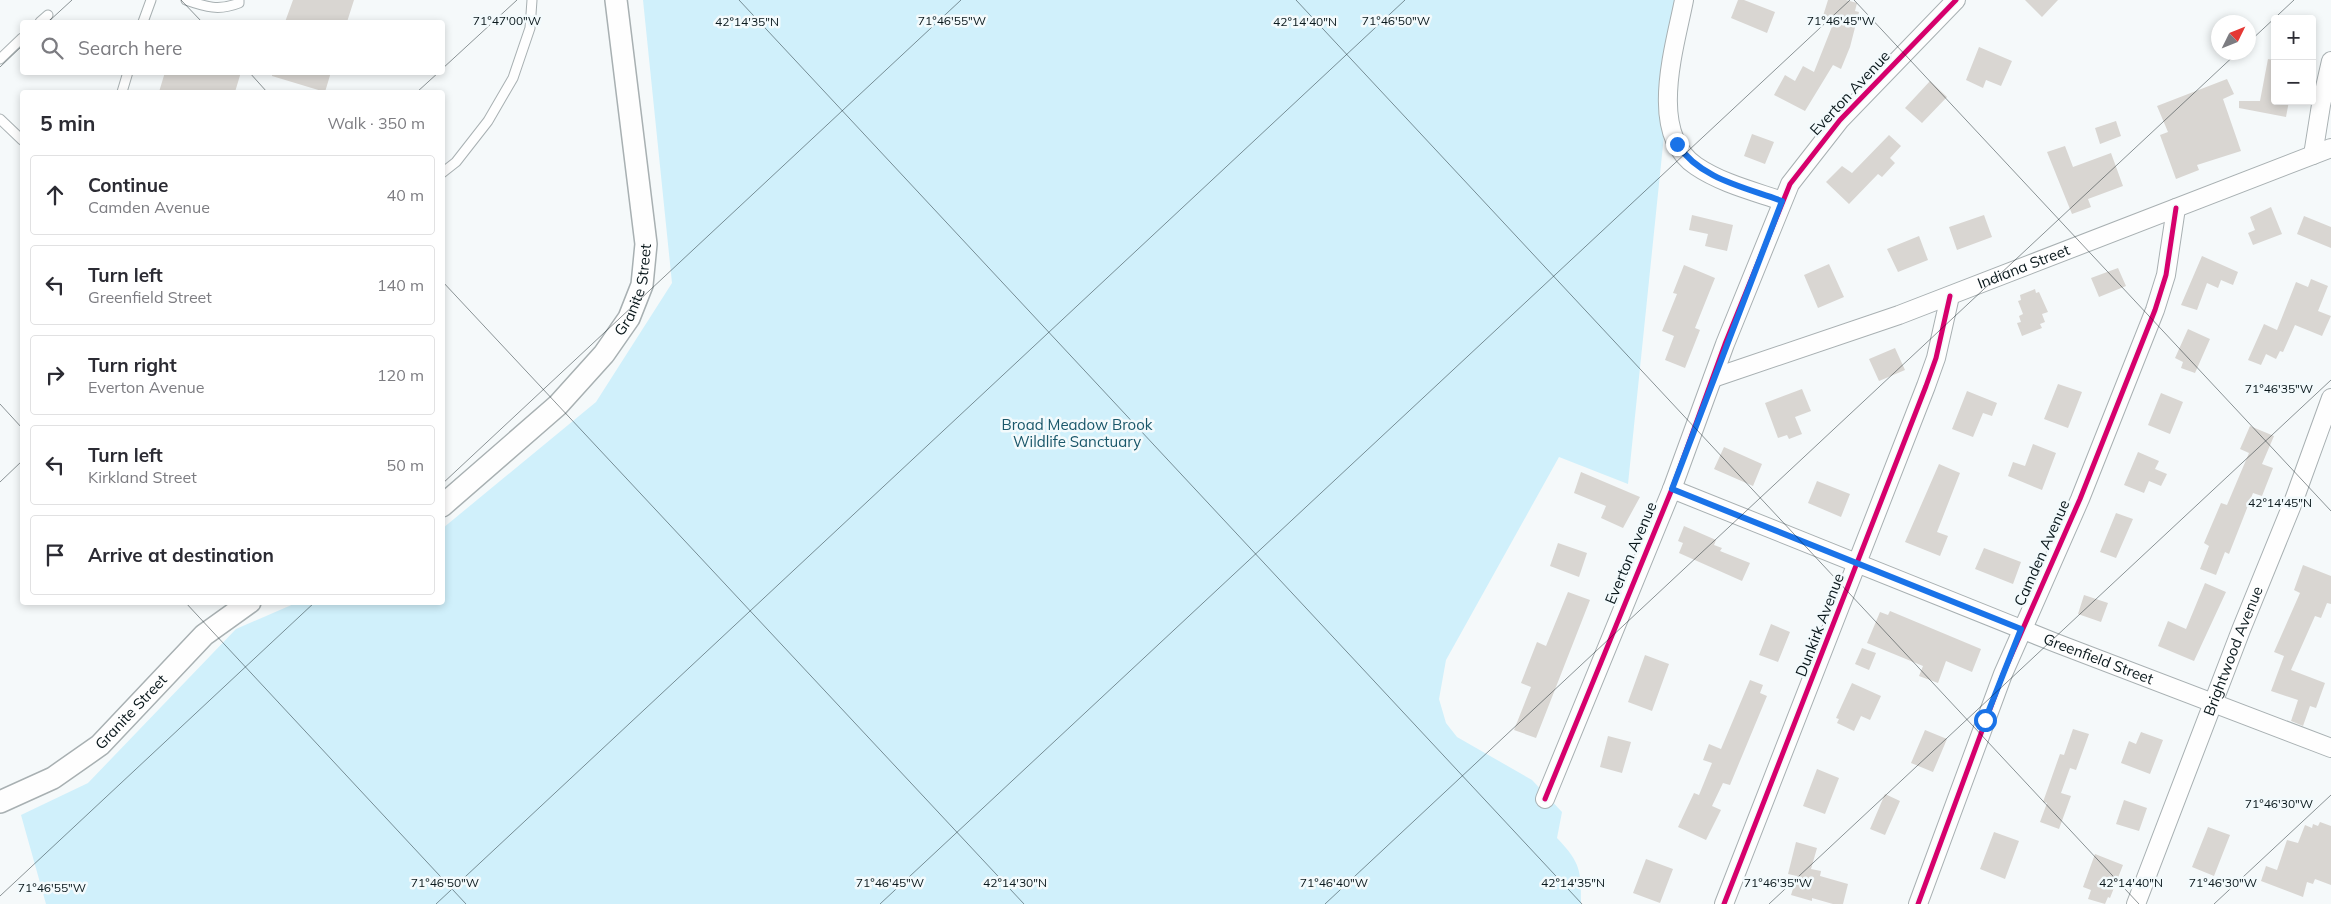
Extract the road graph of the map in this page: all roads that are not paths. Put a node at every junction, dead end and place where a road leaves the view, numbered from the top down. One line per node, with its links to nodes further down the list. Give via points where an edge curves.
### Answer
1 (150, 0): 10 (lane)
2 (186, 0): 3 (lane, via 224,9)
3 (240, 0)
4 (532, 0): 20 (lane, via 530,28 513,78 488,121 456,162)
5 (616, 0): 27 (street, Granite Street, via 646,244 642,285 629,318 609,347 558,405)
6 (1684, 0): 21 (street, via 1670,75 1669,117 1674,138 1683,153 1700,169)
7 (1956, 0): 21 (street, Everton Avenue, via 1840,120 1804,163)
8 (48, 15): 9 (lane)
9 (42, 20)
10 (144, 20)
11 (20, 40): 12 (lane)
12 (0, 59)
13 (2331, 61): 19 (street)
14 (127, 75): 15 (lane)
15 (123, 90)
16 (0, 119): 17 (lane)
17 (20, 138)
18 (2331, 148): 19 (street, Indiana Street)
19 (2313, 155): 22 (street, Indiana Street)
20 (445, 171)
21 (1782, 201): 24 (street, Everton Avenue)
22 (2176, 208): 23 (street, Indiana Street); 30 (street, Camden Avenue, via 2166,275 2155,310 2080,499)
23 (1950, 296): 24 (street, Indiana Street); 28 (street, Dunkirk Avenue, via 1936,358)
24 (1713, 378): 26 (street, Everton Avenue)
25 (2331, 398): 31 (street, Brightwood Avenue)
26 (1672, 489): 28 (street, Greenfield Street); 33 (street, Everton Avenue)
27 (445, 503)
28 (1857, 563): 30 (street, Greenfield Street); 35 (street, Dunkirk Avenue)
29 (246, 605): 34 (street, Granite Street, via 204,635 100,745 52,778)
30 (2021, 629): 31 (street, Greenfield Street); 36 (street, Camden Avenue)
31 (2214, 704): 32 (street, Greenfield Street); 37 (street, Brightwood Avenue)
32 (2331, 748)
33 (1544, 799)
34 (0, 802)
35 (1724, 904)
36 (1918, 904)
37 (2136, 904)

